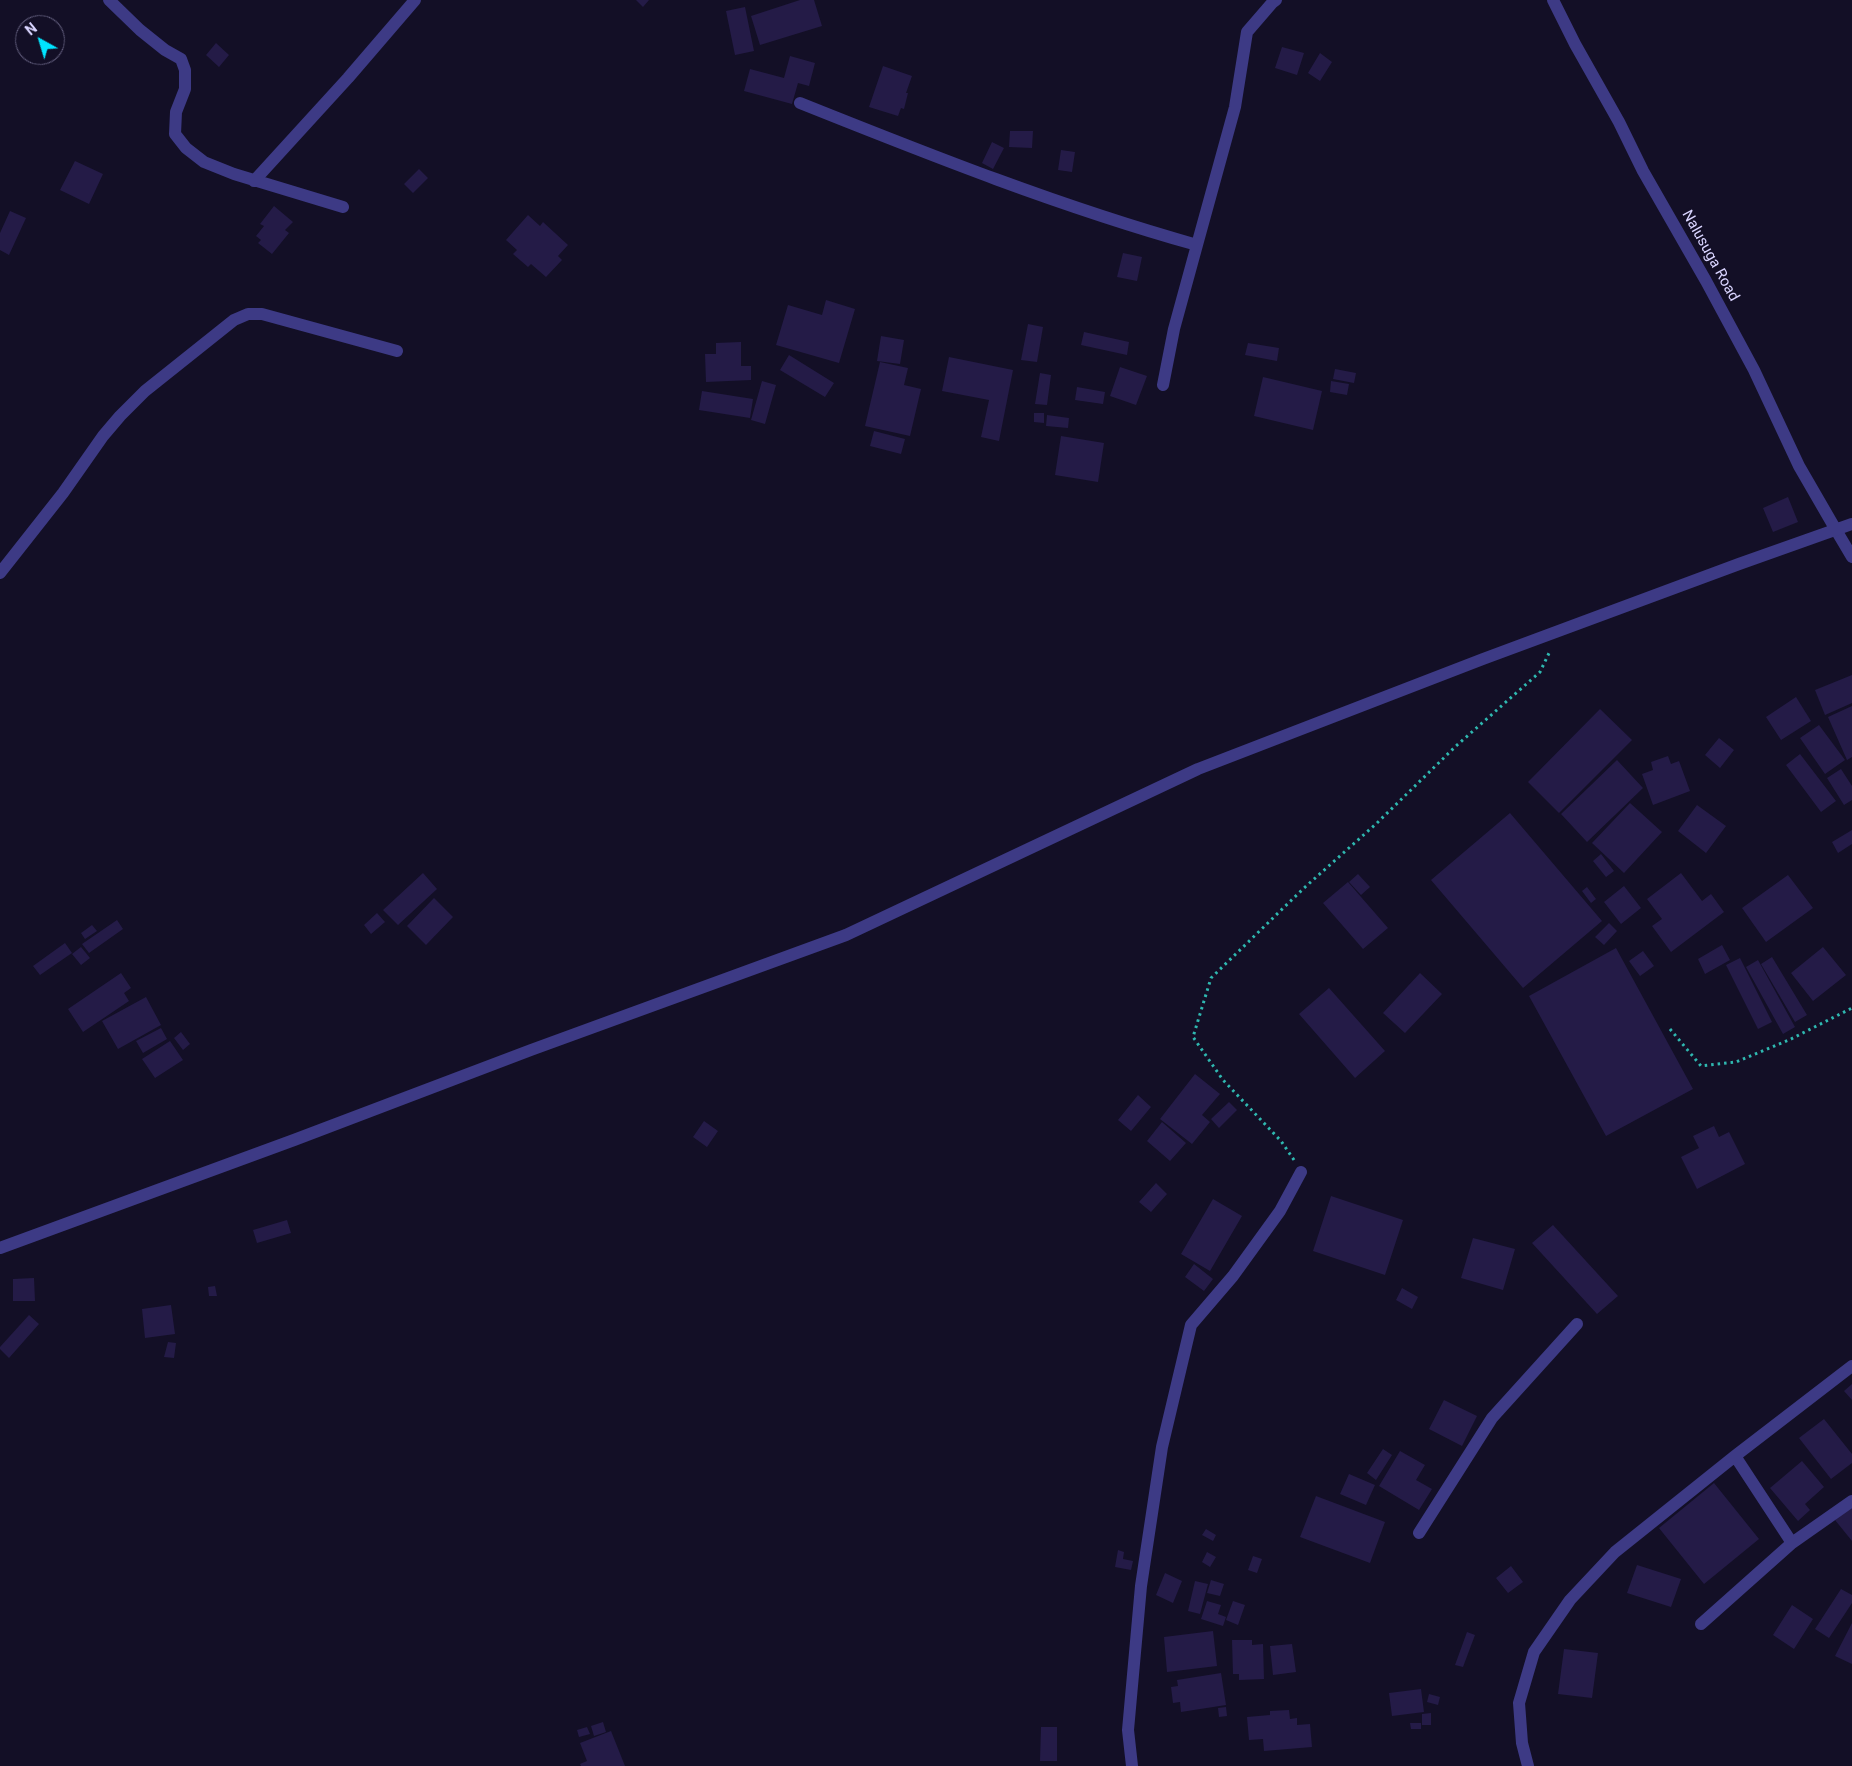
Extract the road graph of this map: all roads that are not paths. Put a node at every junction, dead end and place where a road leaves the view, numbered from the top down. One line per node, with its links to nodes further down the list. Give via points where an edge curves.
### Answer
1 (109, 0): 6 (street, via 140,30 181,59 185,70 185,89 176,112 175,134 186,148 204,162)
2 (415, 0): 6 (street)
3 (1276, 0): 8 (street, via 1247,32 1234,107)
4 (1553, 0): 12 (street, Nalusuga Road, via 1643,171 1754,370 1799,466)
5 (800, 104): 8 (street, via 954,164 1135,227)
6 (254, 181): 7 (street)
7 (344, 207)
8 (1197, 245): 10 (street, via 1174,329)
9 (397, 351): 14 (street, via 262,314 248,314 234,320 145,391 120,416)
10 (1163, 385)
11 (1852, 524): 12 (street)
12 (1836, 530): 13 (street, Nalusuga Road); 16 (street, via 1559,630 1198,769 846,935)
13 (1852, 557)
14 (0, 573)
15 (1302, 1172): 24 (street, via 1280,1211 1234,1276 1191,1325 1162,1447 1141,1586 1128,1730)
16 (0, 1248)
17 (1578, 1324): 21 (street, via 1492,1418)
18 (1852, 1366): 19 (street)
19 (1735, 1456): 22 (street); 25 (street, via 1615,1552 1570,1600 1534,1652 1519,1703 1522,1743)
20 (1852, 1500): 22 (street)
21 (1419, 1534)
22 (1792, 1544): 23 (street)
23 (1701, 1624)
24 (1132, 1766)
25 (1528, 1766)

